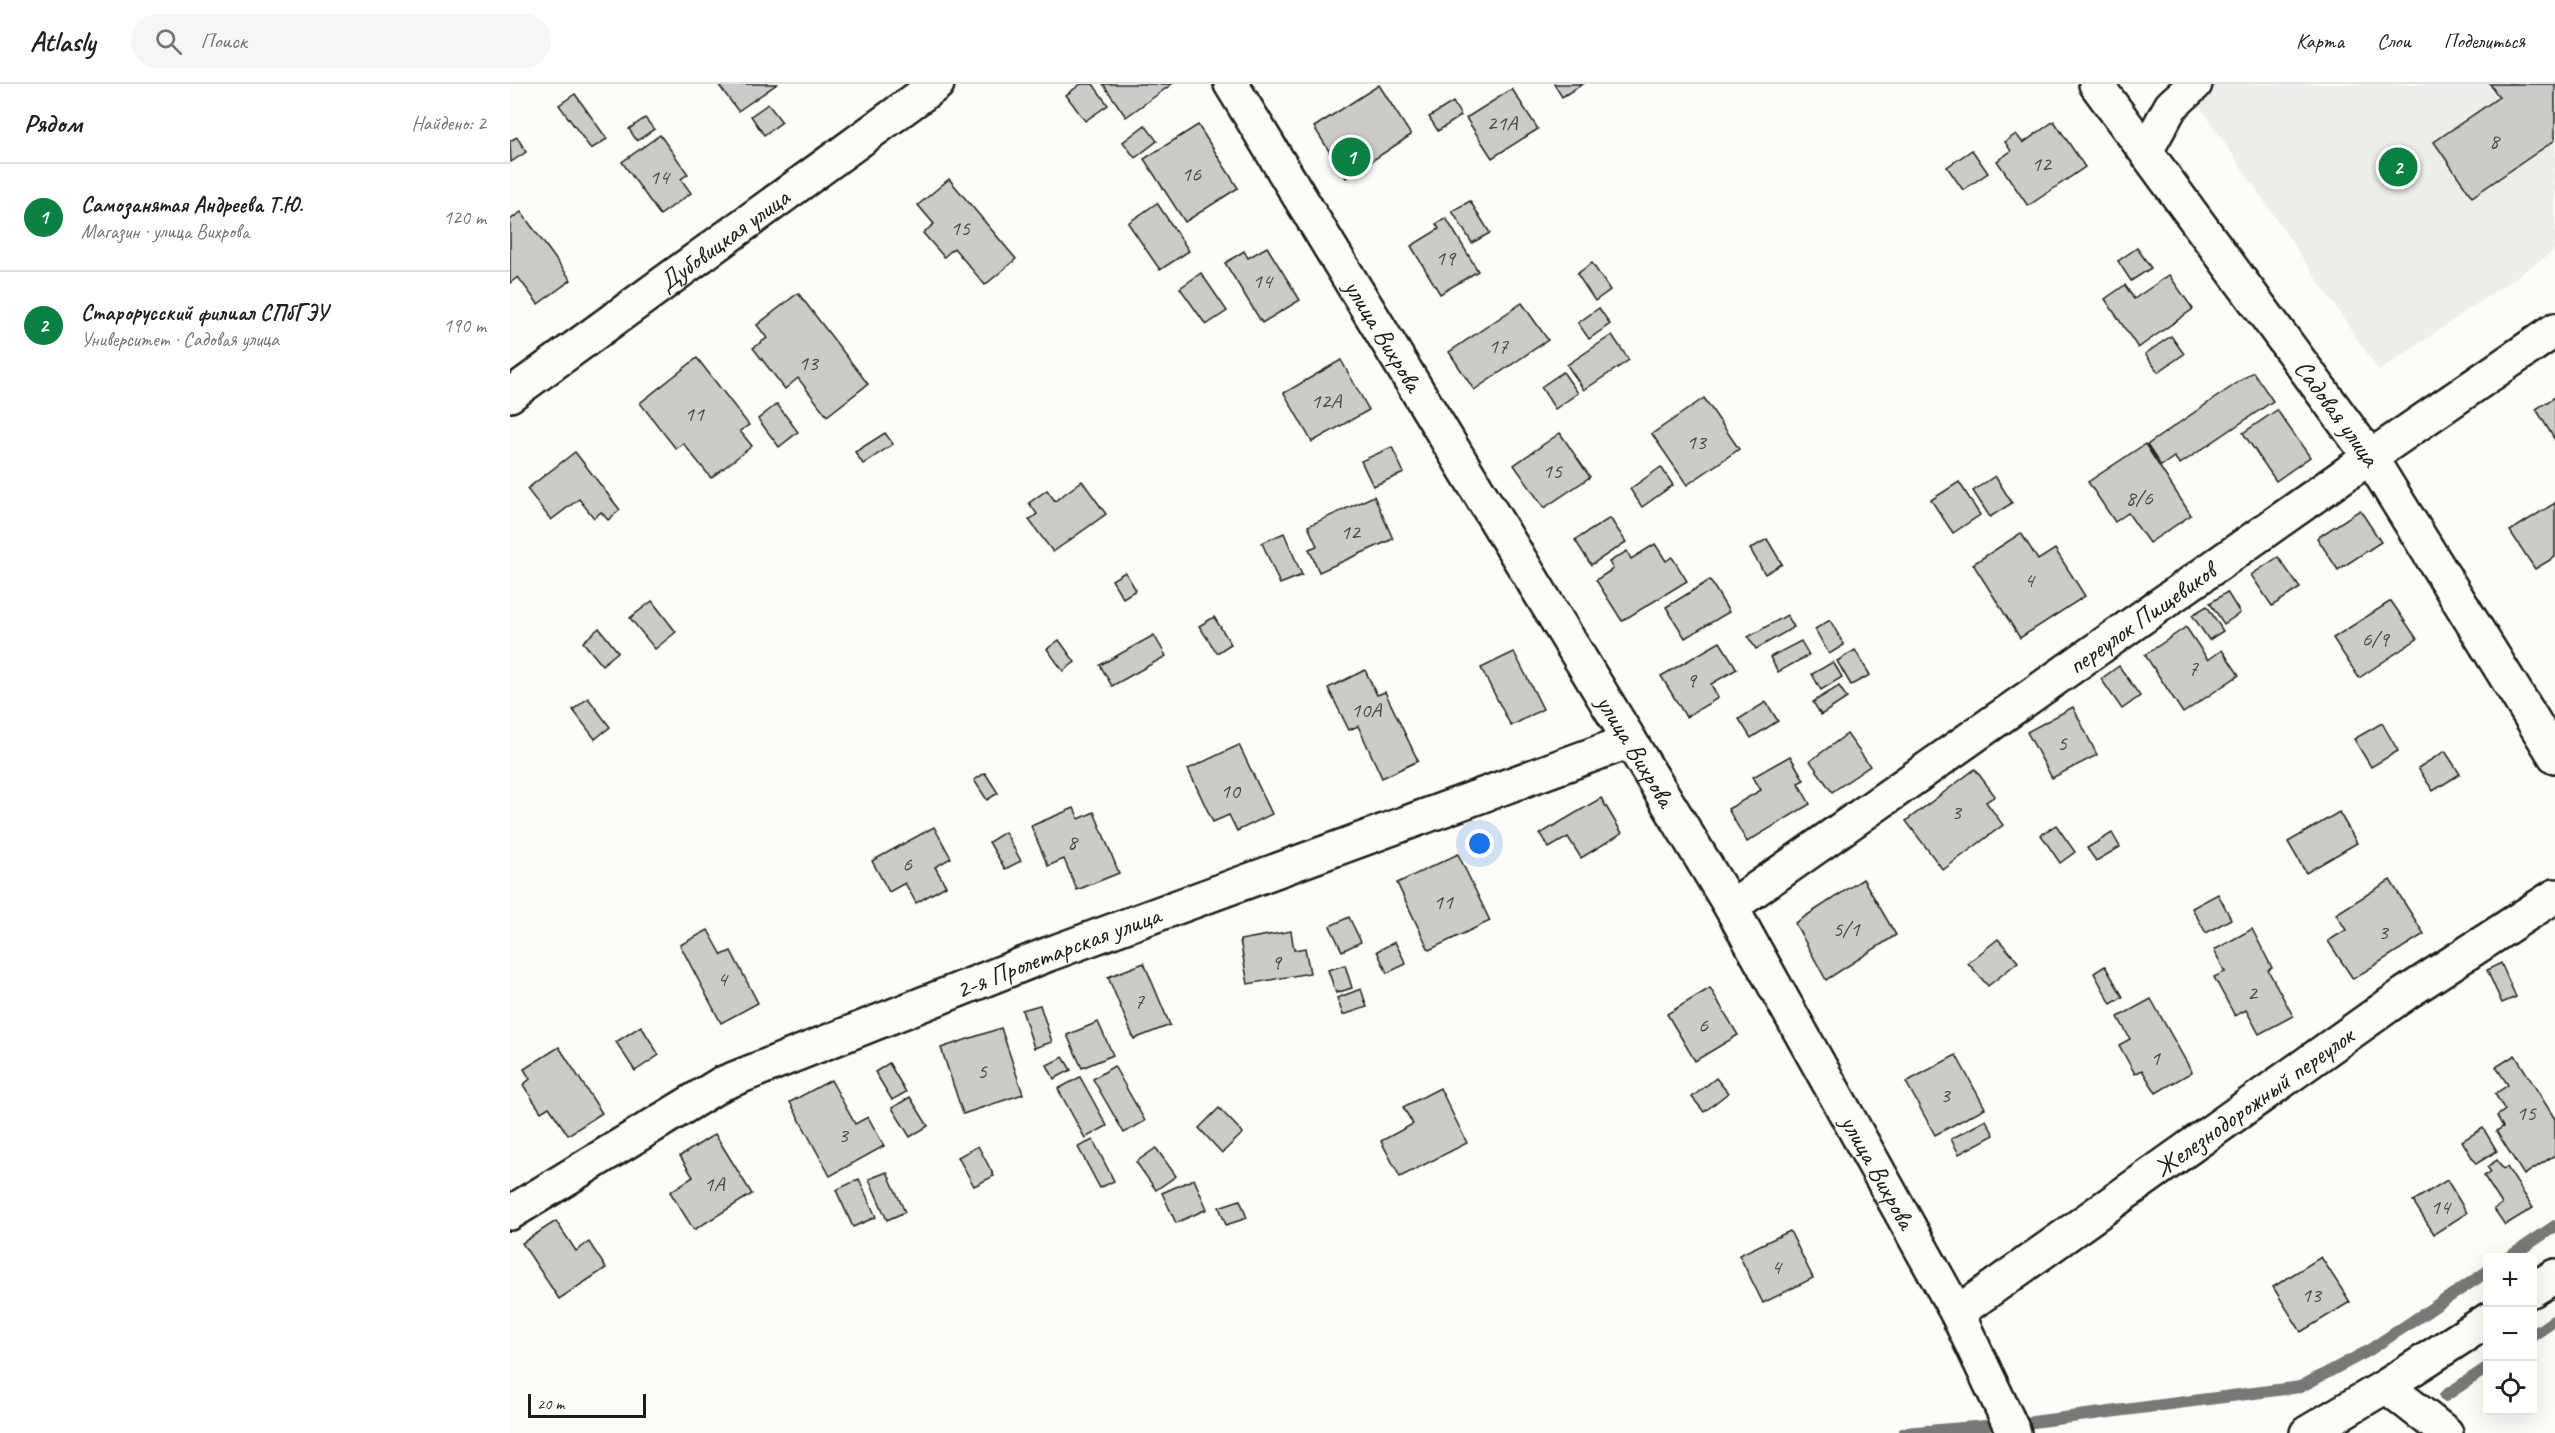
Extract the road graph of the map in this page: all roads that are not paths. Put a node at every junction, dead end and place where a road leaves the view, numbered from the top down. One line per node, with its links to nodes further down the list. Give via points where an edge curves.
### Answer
1 (937, 84): 7 (street, Дубовицкая улица)
2 (1231, 84): 9 (street, улица Вихрова)
3 (2096, 84): 5 (street, Садовая улица)
4 (2195, 84): 5 (street, via 2171,106)
5 (2146, 151): 8 (street, Садовая улица)
6 (2555, 330): 8 (street, переулок Пищевиков)
7 (510, 395)
8 (2370, 457): 10 (street, Садовая улица); 12 (street, переулок Пищевиков)
9 (1630, 741): 12 (street, улица Вихрова); 13 (street, 2-я Пролетарская улица, via 1049,954 721,1084)
10 (2555, 756)
11 (2555, 896): 16 (street, Железнодорожный переулок, via 2406,993)
12 (1731, 907): 16 (street, улица Вихрова)
13 (510, 1213)
14 (2555, 1275): 15 (street)
15 (2537, 1287)
16 (1957, 1313): 19 (street, улица Вихрова)
17 (2483, 1323): 18 (street)
18 (2386, 1386): 20 (street); 21 (street)
19 (2014, 1433)
20 (2307, 1433)
21 (2446, 1433)

